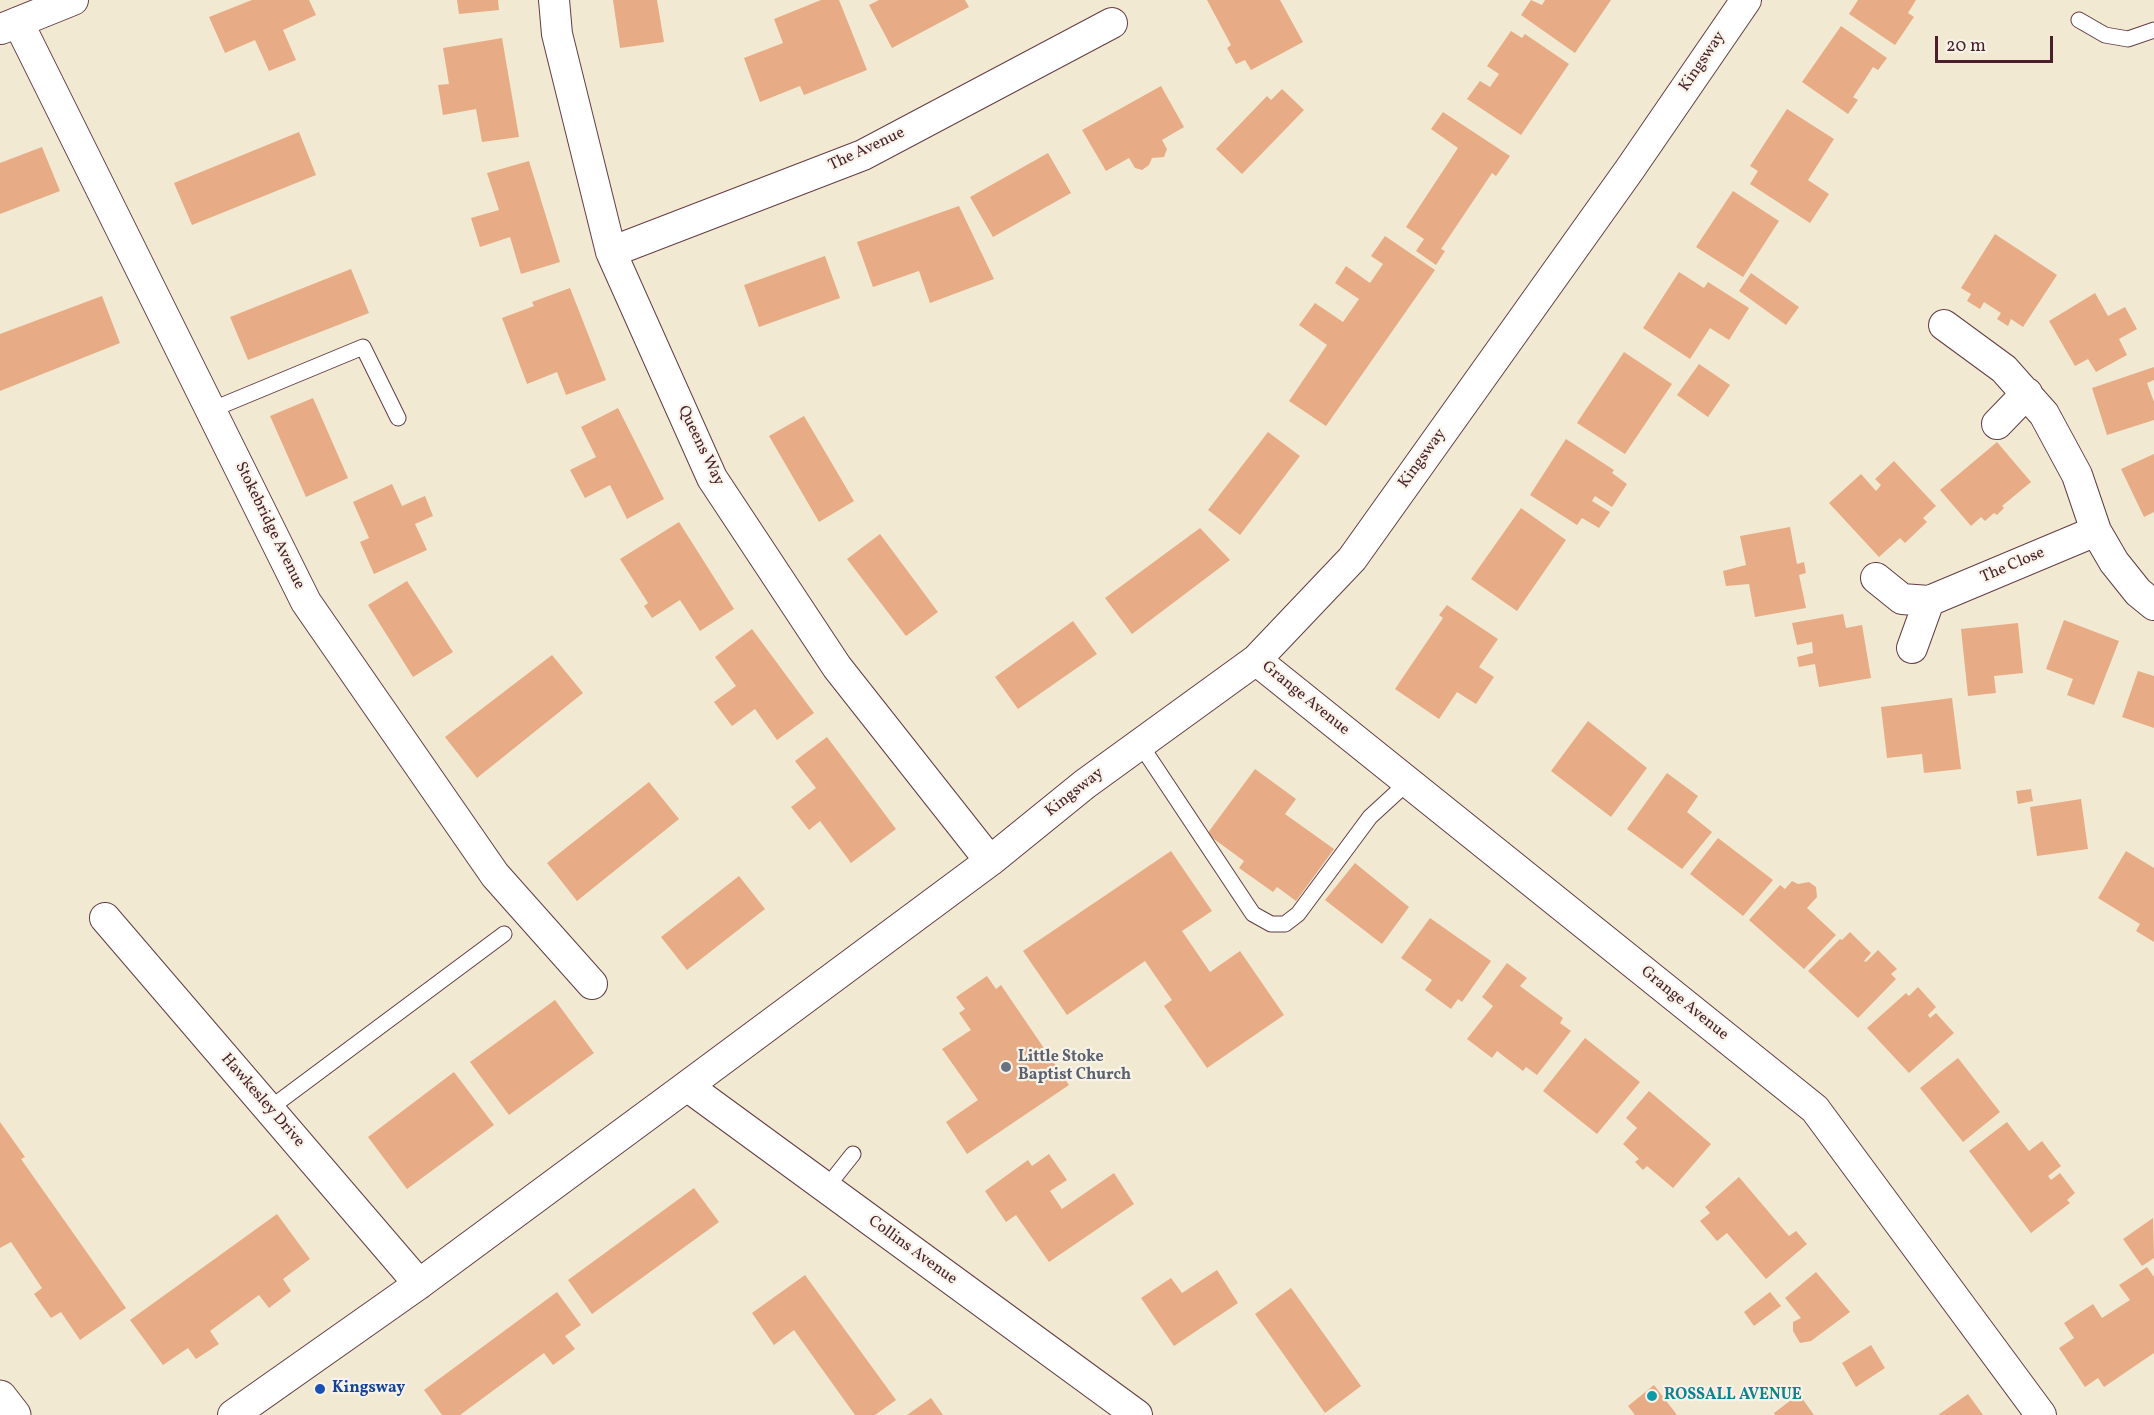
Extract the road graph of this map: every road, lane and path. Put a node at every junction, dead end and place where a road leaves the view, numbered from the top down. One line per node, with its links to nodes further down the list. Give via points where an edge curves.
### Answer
1 (73, 0): 6 (street)
2 (554, 0): 8 (street, Queens Way, via 556,34)
3 (1746, 0): 19 (street, Kingsway, via 1625,177 1352,559)
4 (2079, 20): 7 (lane, via 2105,35 2128,39)
5 (1112, 22): 8 (street, The Avenue, via 863,155)
6 (9, 26): 11 (street, Stokebridge Avenue)
7 (2154, 30)
8 (611, 252): 22 (street, Queens Way, via 712,478 837,667)
9 (1944, 325): 10 (street, via 2004,369)
10 (2027, 393): 13 (street); 14 (street, via 2044,414 2077,475)
11 (211, 410): 12 (lane, via 363,347); 25 (street, Stokebridge Avenue, via 306,602 495,875)
12 (398, 418)
13 (1997, 424)
14 (2096, 531): 16 (street, The Close); 17 (street, via 2114,562)
15 (1876, 578): 16 (street, via 1902,599)
16 (1929, 601): 18 (street)
17 (2154, 605)
18 (1912, 648)
19 (1256, 660): 20 (street, Kingsway); 21 (street, Grange Avenue)
20 (1140, 744): 21 (lane, via 1252,914 1271,924 1285,924 1298,914 1370,817); 22 (street, Kingsway)
21 (1408, 782): 35 (street, Grange Avenue, via 1815,1109)
22 (990, 861): 26 (street, Kingsway)
23 (105, 918): 27 (street, Hawkesley Drive)
24 (504, 934): 27 (lane)
25 (592, 984)
26 (687, 1086): 29 (street, Collins Avenue); 30 (street, Kingsway)
27 (269, 1109): 30 (street, Hawkesley Drive)
28 (853, 1154): 29 (lane)
29 (826, 1188): 34 (street, Collins Avenue)
30 (418, 1284): 33 (street, Kingsway)
31 (0, 1397): 32 (street)
32 (14, 1415)
33 (233, 1415)
34 (1137, 1415)
35 (2041, 1415)

